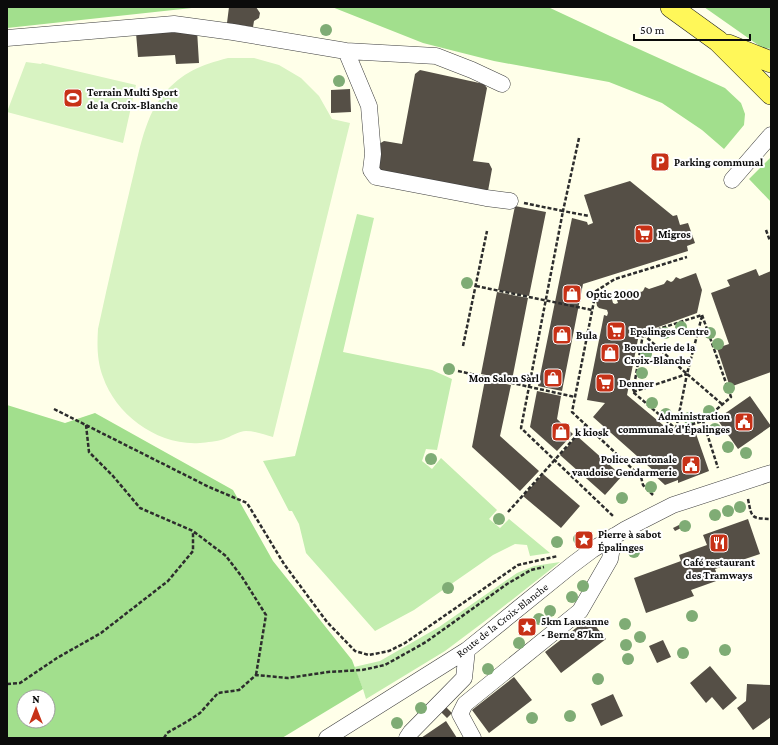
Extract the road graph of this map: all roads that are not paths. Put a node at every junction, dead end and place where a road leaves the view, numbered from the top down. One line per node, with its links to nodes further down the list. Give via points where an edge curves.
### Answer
1 (671, 7): 3 (main road)
2 (7, 38): 4 (street, via 174,24)
3 (718, 41): 5 (main road); 7 (main road)
4 (346, 51): 6 (street, via 436,56); 10 (street, via 369,106 373,154 371,170 376,177)
5 (771, 62)
6 (502, 84)
7 (771, 94)
8 (771, 135): 9 (street)
9 (732, 180)
10 (510, 201)
11 (771, 473): 12 (street, Route de la Croix-Blanche, via 673,505)
12 (614, 536): 13 (street, Route de la Croix-Blanche, via 572,565); 16 (street, via 610,559 580,611 465,704 460,714)
13 (467, 650): 14 (street, Route de la Croix-Blanche); 15 (street, via 464,678)
14 (326, 738)
15 (407, 738)
16 (473, 738)

